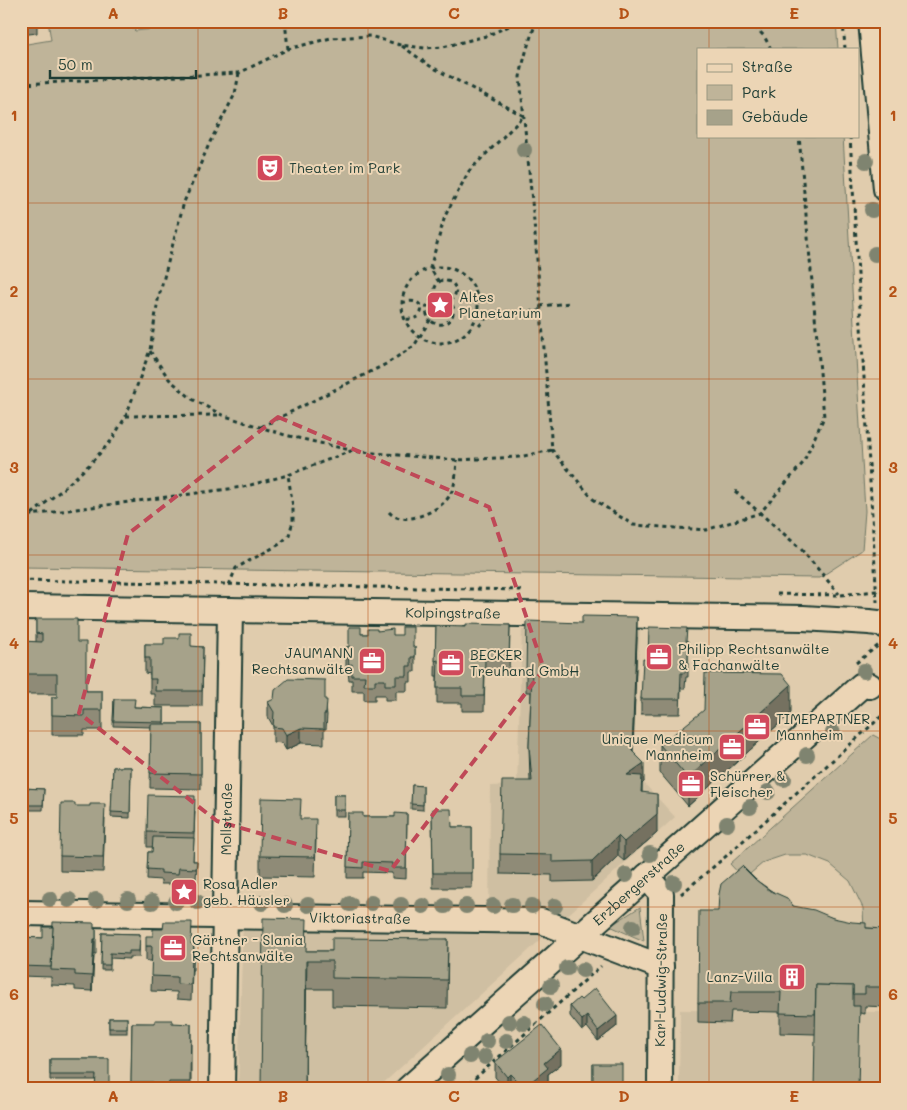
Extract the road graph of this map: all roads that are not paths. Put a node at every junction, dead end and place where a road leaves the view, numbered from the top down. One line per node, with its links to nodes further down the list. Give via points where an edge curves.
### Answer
1 (871, 21): 2 (street)
2 (886, 189)
3 (21, 607): 4 (street, Kolpingstraße)
4 (230, 610): 5 (street, Kolpingstraße, via 803,618); 9 (street, Mollstraße)
5 (886, 626)
6 (870, 686): 7 (street, Erzbergerstraße, via 862,685)
7 (647, 876): 10 (street, Erzbergerstraße); 11 (street, Karl-Ludwig-Straße, via 662,894)
8 (21, 913): 9 (street, Viktoriastraße)
9 (224, 916): 10 (street, Viktoriastraße, via 541,921); 12 (street, Mollstraße)
10 (580, 936): 11 (street, Viktoriastraße); 13 (street, Erzbergerstraße)
11 (661, 967): 14 (street, Karl-Ludwig-Straße)
12 (222, 1089)
13 (408, 1089)
14 (660, 1089)

